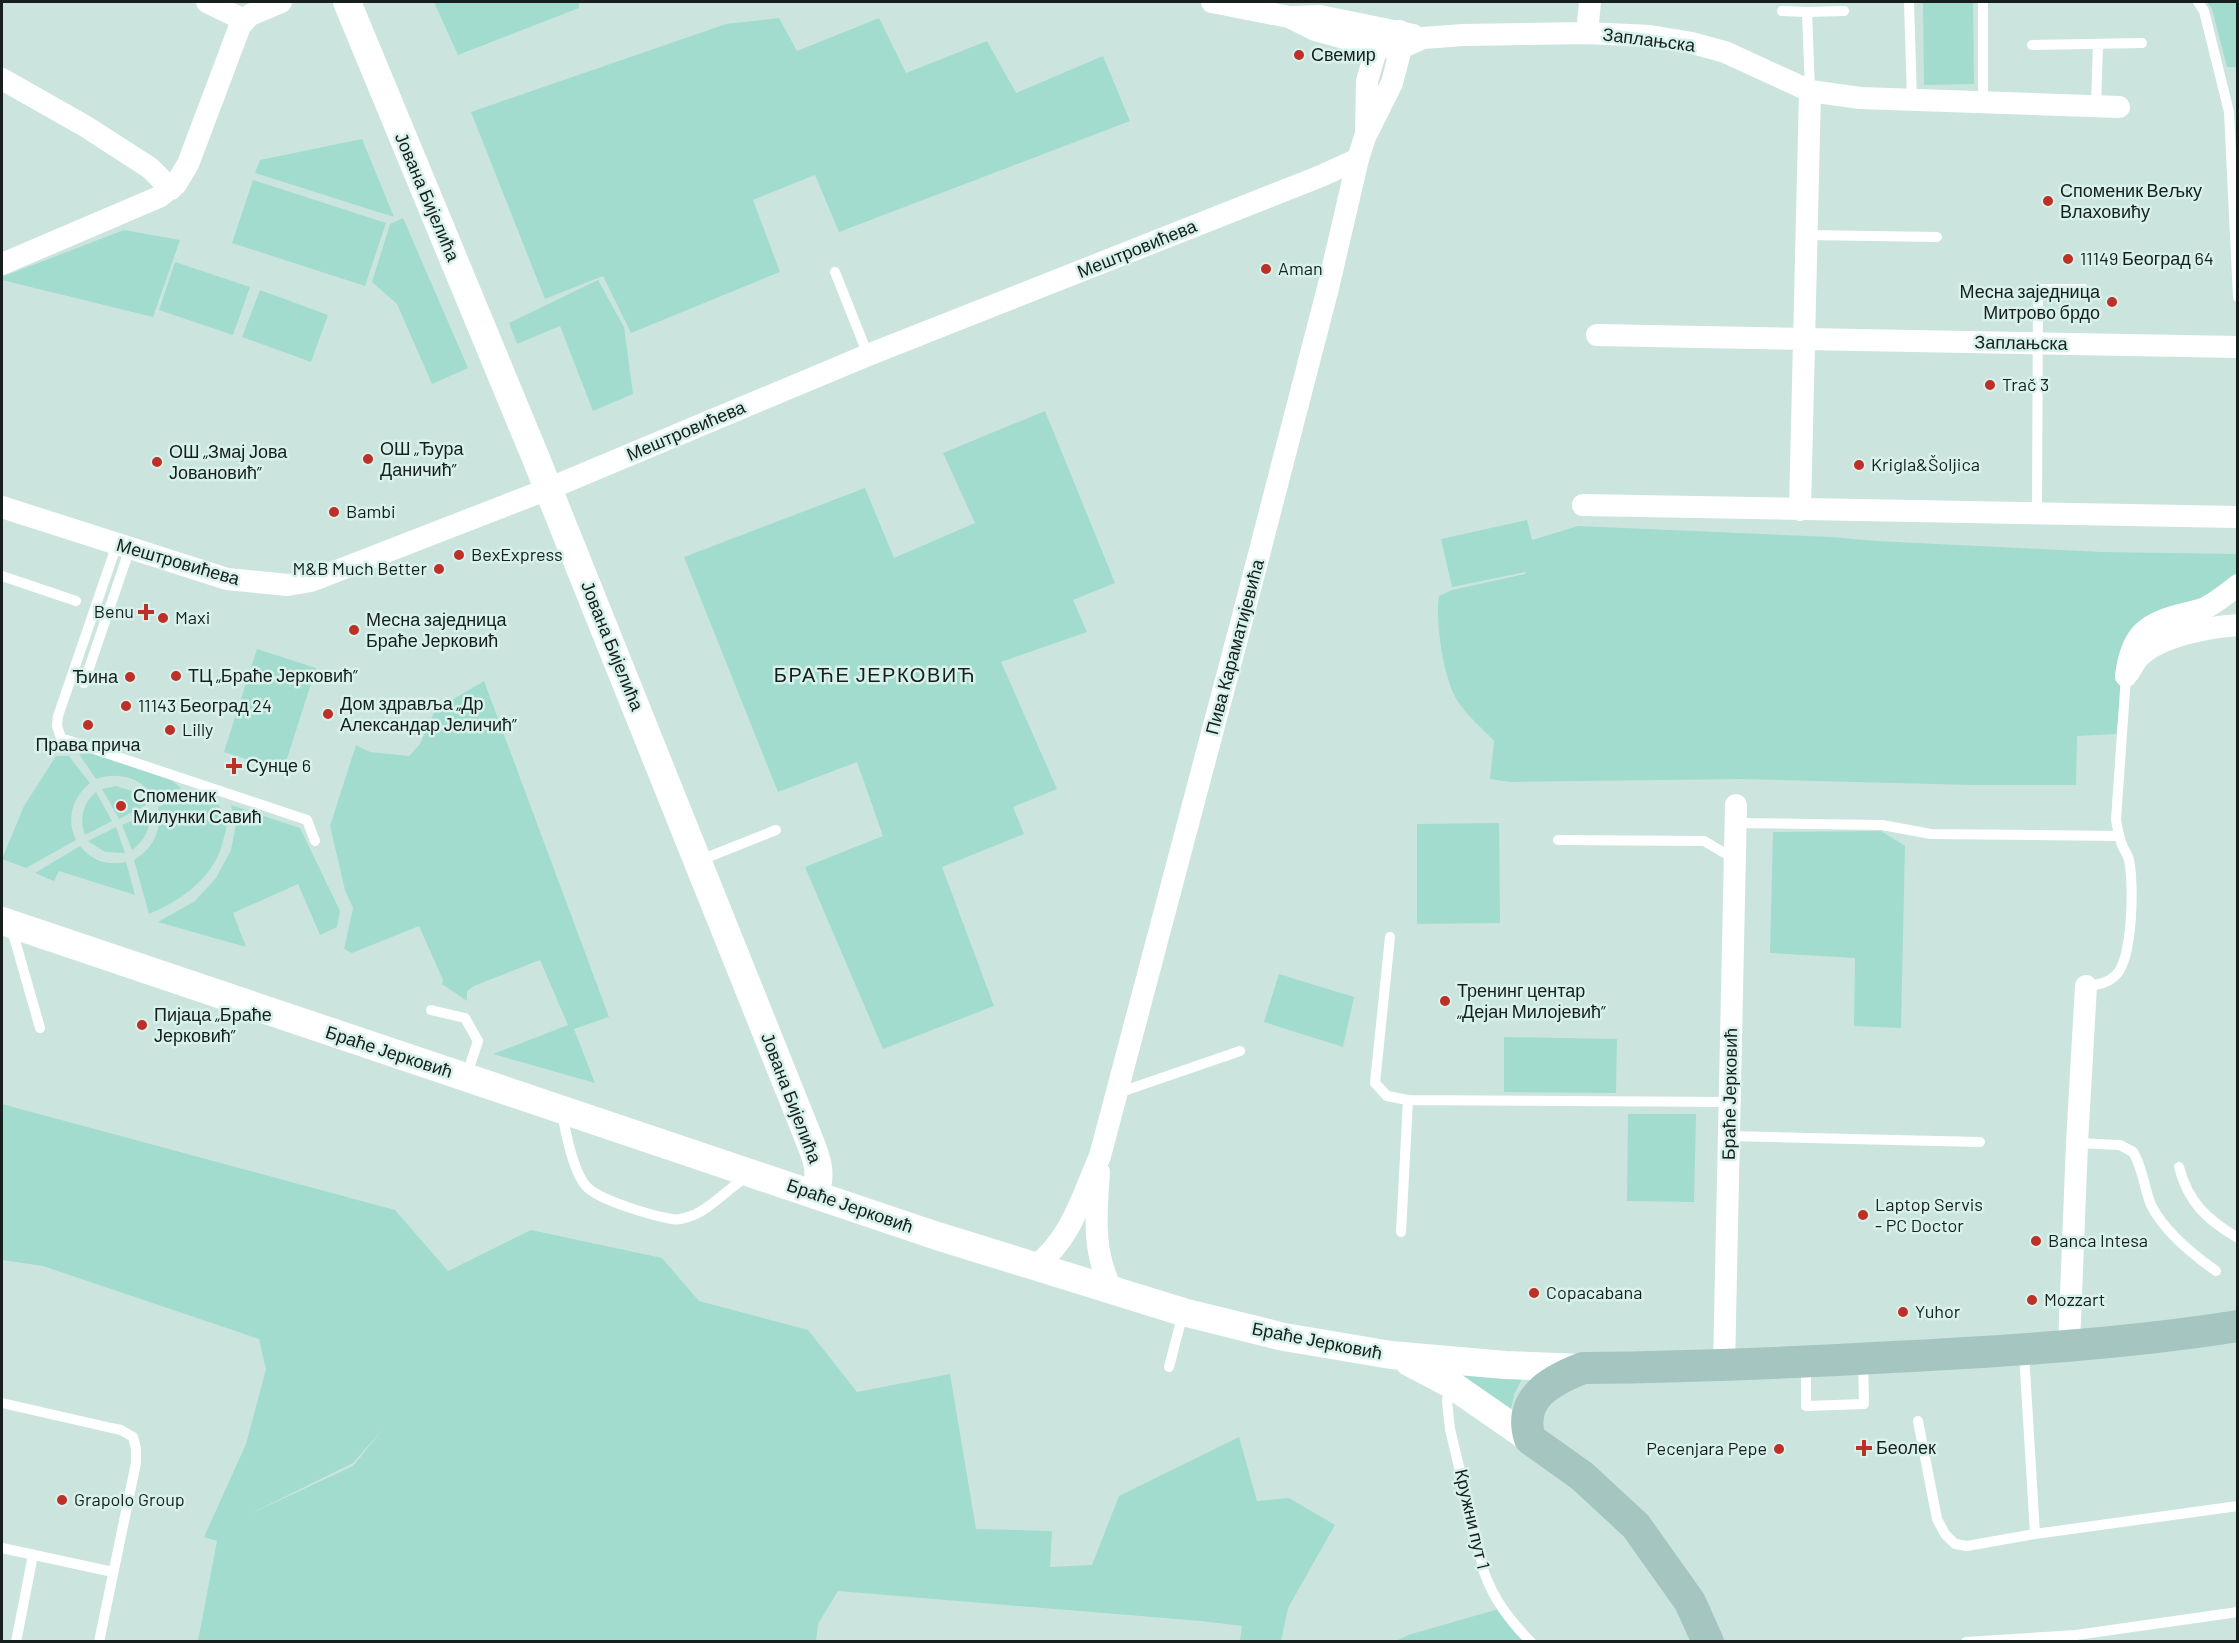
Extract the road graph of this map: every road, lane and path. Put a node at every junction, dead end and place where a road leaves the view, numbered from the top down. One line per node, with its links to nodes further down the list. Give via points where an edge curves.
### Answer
1 (207, 2): 12 (street)
2 (280, 2): 12 (street)
3 (347, 2): 37 (street, Јована Бијелића)
4 (1212, 2): 14 (street, Заплањска, via 1288,17 1315,30)
5 (1590, 2): 13 (street, Заплањска)
6 (1909, 2): 20 (lane)
7 (1983, 2): 21 (lane)
8 (2198, 2): 31 (lane, via 2204,12 2229,112)
9 (1782, 11): 11 (lane)
10 (1844, 11): 11 (lane)
11 (1808, 12): 19 (lane)
12 (243, 20): 25 (street, via 188,164)
13 (1587, 33): 14 (street, Заплањска); 19 (street, Заплањска, via 1692,43 1725,52)
14 (1390, 39): 24 (street, Пива Караматијевића, via 1392,83)
15 (2142, 43): 16 (lane)
16 (2098, 44): 17 (lane); 22 (lane)
17 (2031, 45)
18 (2, 79): 25 (street, via 86,126 150,168)
19 (1810, 91): 20 (street, Заплањска); 26 (street)
20 (1912, 100): 21 (street, Заплањска)
21 (1983, 102): 22 (street, Заплањска)
22 (2096, 106): 23 (street, Заплањска)
23 (2120, 107)
24 (1358, 159): 36 (street, Мештровићева); 64 (street, Пива Караматијевића, via 1328,288)
25 (171, 189): 28 (street, via 141,207)
26 (1807, 235): 27 (lane); 33 (street)
27 (1937, 237)
28 (2, 264)
29 (835, 272): 36 (lane)
30 (2084, 289): 34 (lane, via 2038,289)
31 (2238, 297)
32 (1597, 335): 33 (street, Заплањска)
33 (1804, 339): 34 (street, Заплањска); 40 (street)
34 (2038, 343): 35 (street, Заплањска); 41 (lane)
35 (2238, 347)
36 (868, 356): 37 (street, Мештровићева)
37 (548, 489): 43 (street, Мештровићева, via 300,583 239,581); 56 (street, Јована Бијелића)
38 (1583, 505): 40 (street)
39 (2, 507): 43 (street, Мештровићева)
40 (1800, 510): 41 (street)
41 (2037, 513): 42 (street)
42 (2238, 517)
43 (124, 546): 49 (lane); 54 (lane, via 64,697 57,726 62,738 307,820)
44 (2, 576): 46 (lane)
45 (2238, 585): 48 (street, via 2206,607 2154,623 2142,632 2129,654)
46 (76, 602)
47 (2238, 625): 48 (street, via 2197,631 2154,647 2139,657)
48 (2126, 676): 52 (lane, via 2117,794)
49 (84, 683)
50 (1735, 814): 52 (lane, Браће Јерковић, via 1882,825 1931,834); 55 (street, Браће Јерковић)
51 (776, 830): 56 (lane)
52 (2119, 836): 59 (lane, via 2132,876 2126,958 2117,974 2103,984)
53 (1558, 840): 55 (lane, via 1704,841)
54 (315, 841)
55 (1733, 858): 66 (street, Браће Јерковић)
56 (698, 862): 74 (street, Јована Бијелића, via 820,1168)
57 (5, 922): 61 (lane, via 18,946); 63 (street, Браће Јерковић)
58 (1390, 937): 65 (lane, via 1375,1083 1388,1096)
59 (2086, 986): 70 (street)
60 (431, 1010): 63 (lane, via 465,1018 478,1041)
61 (40, 1028)
62 (1240, 1051): 64 (lane)
63 (465, 1077): 67 (street, Браће Јерковић)
64 (1117, 1093): 71 (street, Пива Караматијевића)
65 (1408, 1100): 66 (lane); 75 (lane)
66 (1730, 1102): 68 (street, Браће Јерковић)
67 (561, 1108): 73 (street, Браће Јерковић); 73 (lane, via 577,1167 586,1186 602,1198 674,1220 694,1215)
68 (1729, 1136): 69 (lane); 87 (street, Браће Јерковић)
69 (1980, 1142)
70 (2077, 1143): 78 (lane, via 2120,1145 2133,1152 2160,1218); 82 (street)
71 (1100, 1156): 77 (street, Пива Караматијевића, via 1065,1235 1050,1256); 79 (street, Пива Караматијевића, via 1096,1244)
72 (2179, 1167): 76 (lane, via 2183,1185 2198,1207)
73 (753, 1174): 74 (street, Браће Јерковић)
74 (815, 1195): 77 (street, Браће Јерковић)
75 (1401, 1232)
76 (2238, 1238)
77 (1034, 1267): 79 (street, Браће Јерковић)
78 (2216, 1271)
79 (1112, 1290): 80 (street, Браће Јерковић)
80 (1183, 1312): 84 (street, Браће Јерковић, via 1284,1336); 88 (lane)
81 (2238, 1326): 82 (main road, Браће Јерковић)
82 (2069, 1345): 83 (main road, Браће Јерковић)
83 (2024, 1350): 85 (main road, Браће Јерковић); 95 (lane)
84 (1391, 1355): 89 (street, Браће Јерковић); 90 (street)
85 (1863, 1360): 86 (main road, Браће Јерковић); 86 (lane, via 1864,1404 1806,1406)
86 (1806, 1363): 87 (main road, Браће Јерковић)
87 (1724, 1366): 89 (main road, Браће Јерковић)
88 (1169, 1367)
89 (1583, 1368): 93 (main road, via 1551,1383 1536,1396 1527,1416)
90 (1449, 1383): 93 (street); 102 (lane, Кружни пут 1, via 1450,1429 1484,1572 1491,1591 1512,1622)
91 (2, 1403): 98 (lane, via 121,1430 133,1437 136,1463)
92 (1918, 1421): 95 (lane, via 1937,1520 1955,1544 1967,1546)
93 (1530, 1439): 103 (main road, via 1582,1476 1636,1526 1690,1602)
94 (2238, 1506): 95 (lane)
95 (2035, 1534)
96 (2, 1548): 97 (lane)
97 (33, 1555): 98 (lane); 100 (lane)
98 (113, 1572): 101 (lane)
99 (2238, 1612): 104 (lane, via 2076,1635)
100 (16, 1641)
101 (99, 1641)
102 (1531, 1641)
103 (1708, 1641)
104 (1966, 1641)

